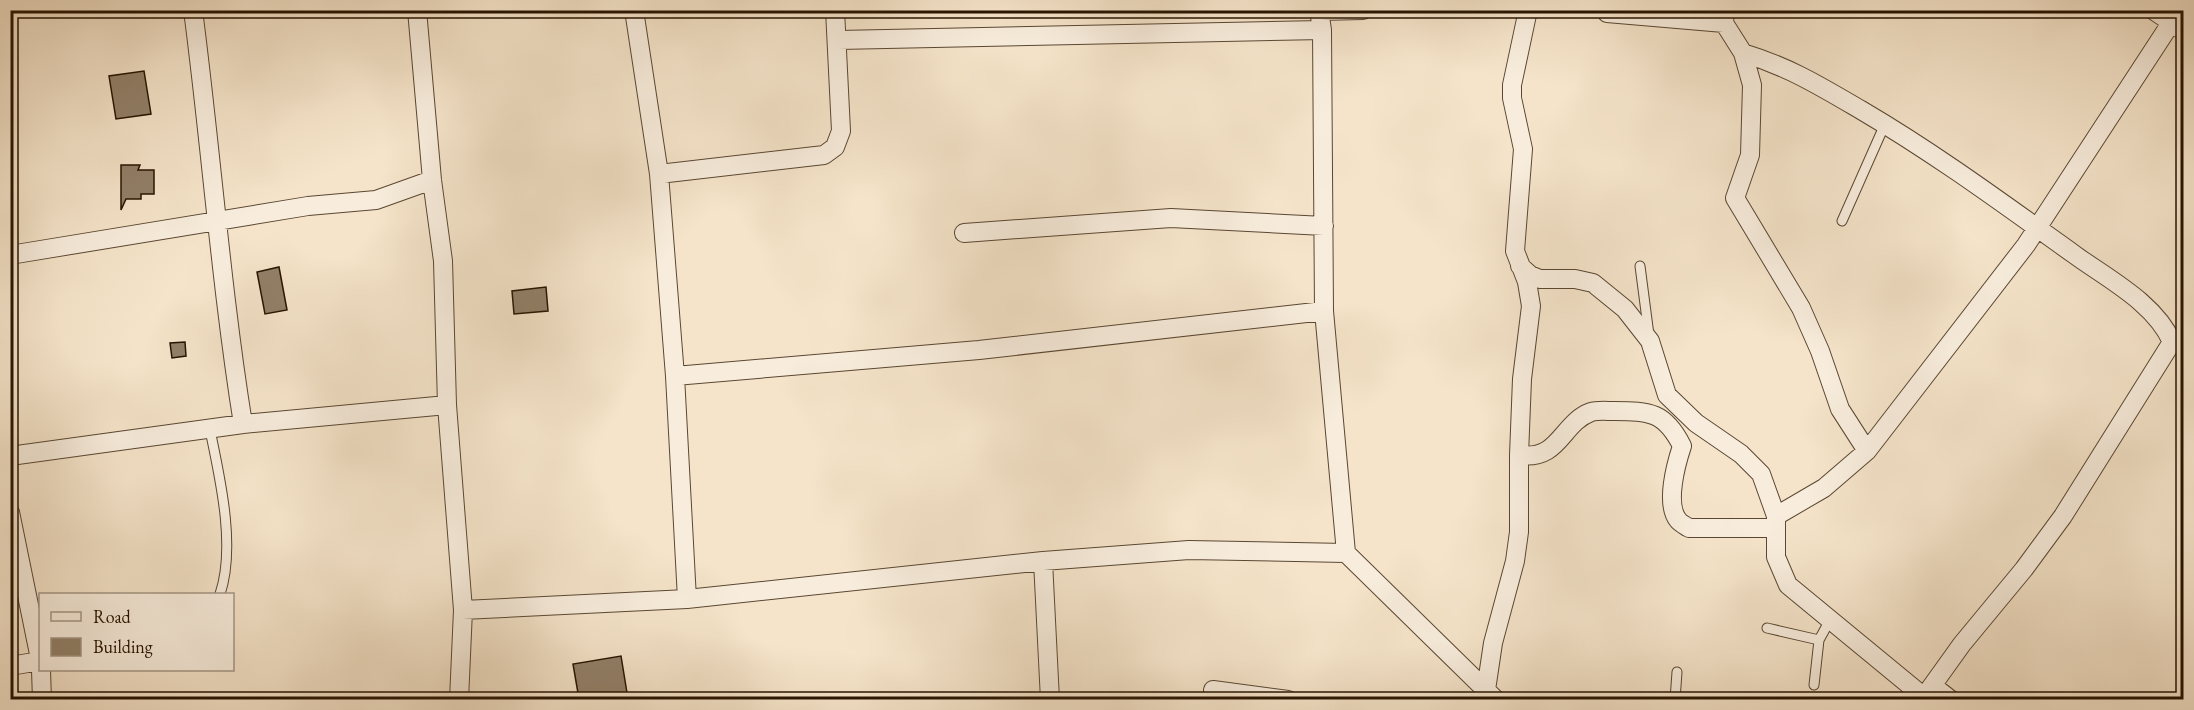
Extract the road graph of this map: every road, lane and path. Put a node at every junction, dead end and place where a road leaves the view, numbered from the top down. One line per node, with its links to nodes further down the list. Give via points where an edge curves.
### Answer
1 (193, 10): 19 (street, via 213,166)
2 (417, 10): 17 (street)
3 (634, 10): 16 (street)
4 (835, 10): 13 (street)
5 (1364, 10): 8 (street)
6 (1528, 10): 24 (street, via 1512,85 1523,149 1515,250)
7 (2153, 10): 11 (street)
8 (1319, 11): 12 (street)
9 (1607, 13): 10 (street)
10 (1725, 17): 14 (street)
11 (2177, 27): 21 (street)
12 (1322, 30): 13 (street); 20 (street)
13 (838, 39): 16 (street, via 841,131 835,147 824,155)
14 (1743, 53): 15 (street, via 1797,72); 33 (street, via 1752,86 1750,155 1735,198 1801,308 1840,409)
15 (1885, 124): 18 (lane); 21 (street)
16 (659, 174): 29 (street)
17 (432, 180): 19 (street, via 376,200 308,206); 30 (street, via 443,261)
18 (1842, 221)
19 (215, 222): 23 (street); 31 (street)
20 (1324, 226): 22 (street, via 1171,218); 26 (street)
21 (2037, 227): 28 (street, via 2134,298); 33 (street)
22 (964, 233)
23 (10, 255)
24 (1520, 266): 27 (street, via 1540,279 1593,283 1625,309); 34 (street, via 1531,306 1522,379)
25 (1640, 266): 27 (lane)
26 (1324, 311): 29 (street, via 979,350); 38 (street)
27 (1650, 341): 37 (street, via 1667,395 1761,474)
28 (2178, 342): 53 (street, via 2063,516)
29 (675, 376): 41 (street)
30 (447, 405): 31 (street); 42 (street)
31 (243, 424): 32 (street)
32 (210, 430): 35 (street); 40 (lane, via 220,479 226,547 227,575)
33 (1867, 452): 37 (street)
34 (1519, 455): 37 (street, via 1535,457 1560,442 1576,422 1592,411 1647,411 1672,426 1682,446 1672,506 1678,520 1689,528); 54 (street, via 1516,551 1493,643)
35 (10, 456)
36 (10, 512): 46 (street)
37 (1775, 522): 43 (street, via 1776,558 1788,585)
38 (1346, 553): 39 (street, via 1189,550); 54 (street)
39 (1043, 561): 41 (street); 57 (street)
40 (220, 593)
41 (687, 599): 42 (street)
42 (463, 610): 56 (street)
43 (1830, 620): 45 (lane); 53 (street)
44 (1767, 628): 45 (lane)
45 (1819, 640): 51 (lane)
46 (39, 655)
47 (39, 660): 48 (street)
48 (10, 666)
49 (41, 671): 55 (street)
50 (1677, 672): 59 (lane)
51 (1814, 685)
52 (1212, 690): 58 (street)
53 (1927, 694): 60 (street)
54 (1491, 695)
55 (42, 699)
56 (459, 699)
57 (1050, 699)
58 (1288, 699)
59 (1675, 699)
60 (1951, 699)

